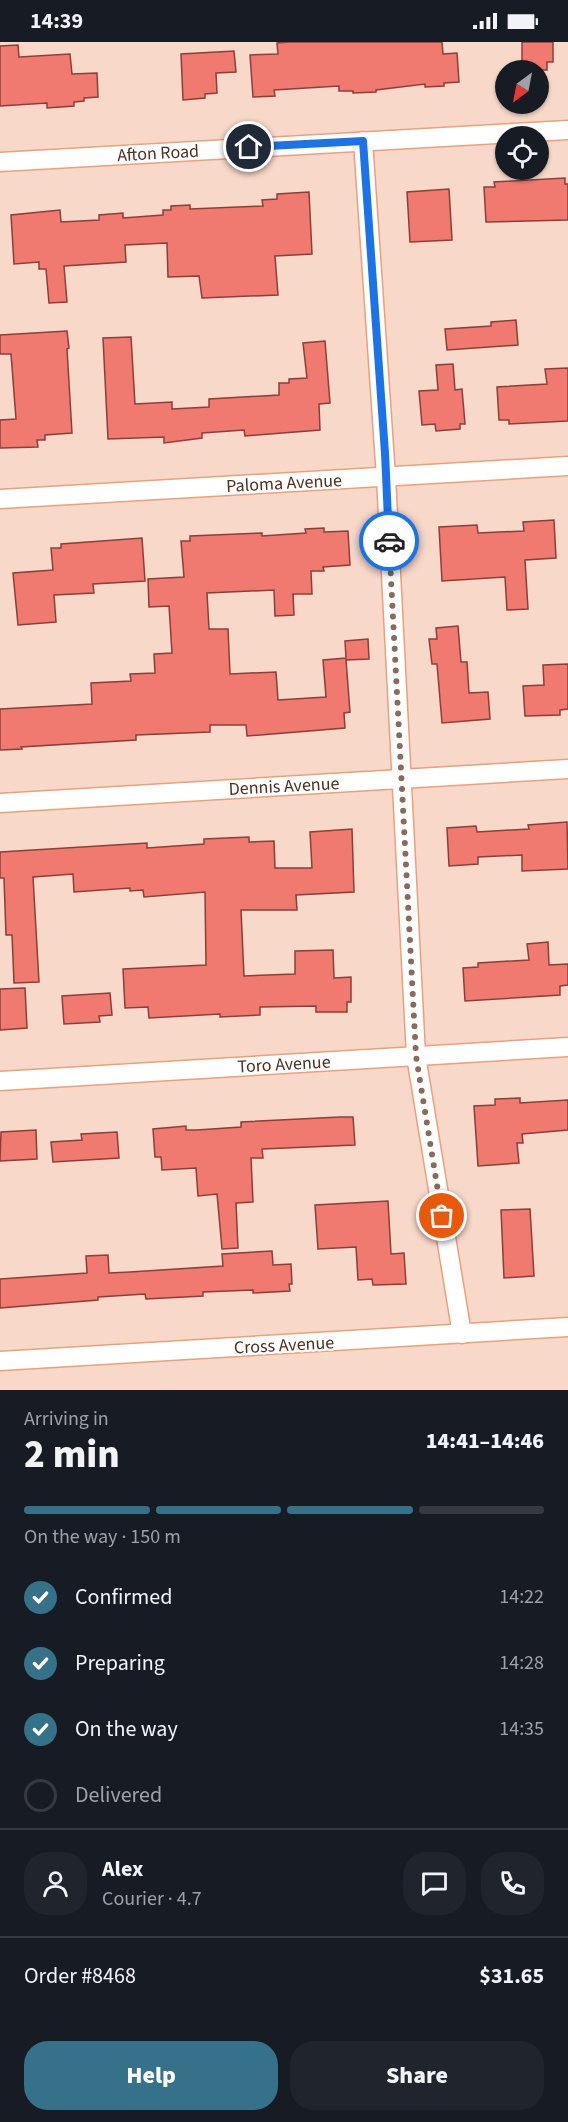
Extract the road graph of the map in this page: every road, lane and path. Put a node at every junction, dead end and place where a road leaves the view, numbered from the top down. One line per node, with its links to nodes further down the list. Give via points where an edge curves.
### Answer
1 (568, 130): 2 (street, Afton Road)
2 (363, 141): 3 (street, Afton Road); 5 (street)
3 (0, 162)
4 (568, 466): 5 (street, Paloma Avenue)
5 (386, 477): 6 (street, Paloma Avenue); 8 (street)
6 (0, 500)
7 (568, 769): 8 (street, Dennis Avenue)
8 (401, 780): 9 (street, Dennis Avenue); 11 (street)
9 (0, 803)
10 (568, 1047): 11 (street, Toro Avenue)
11 (416, 1056): 12 (street, Toro Avenue); 14 (street)
12 (0, 1081)
13 (568, 1327): 14 (street, Cross Avenue)
14 (462, 1334): 15 (street, Cross Avenue)
15 (0, 1361)

